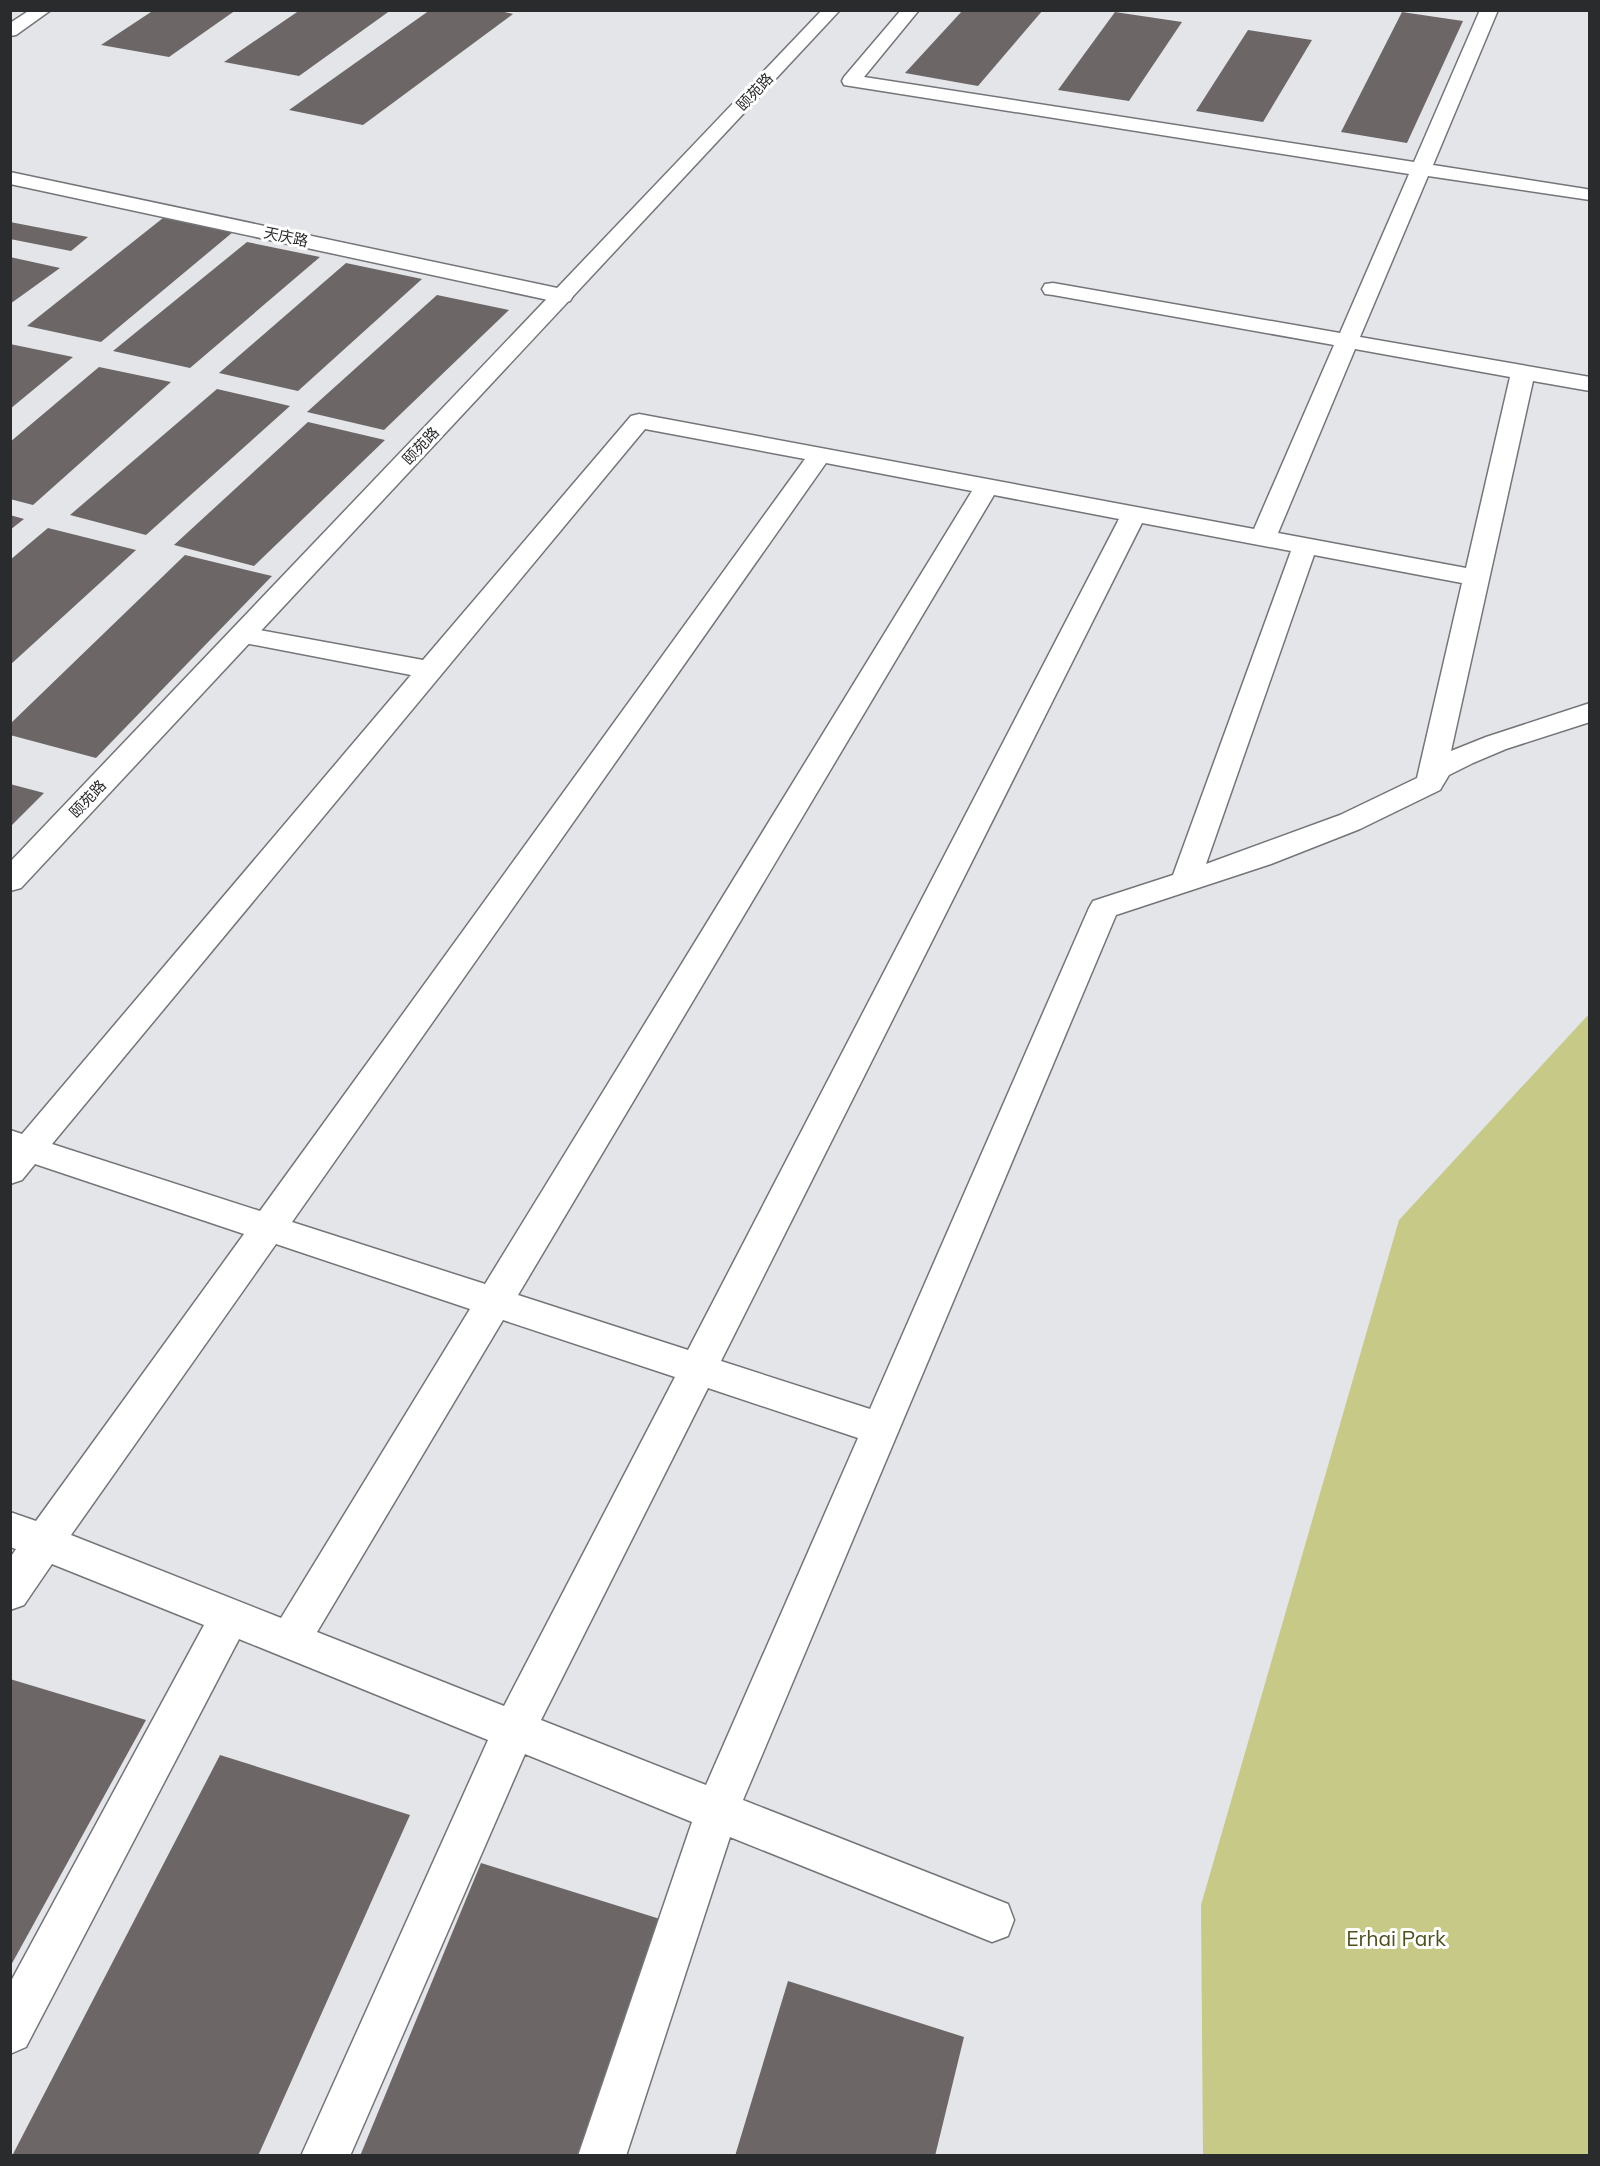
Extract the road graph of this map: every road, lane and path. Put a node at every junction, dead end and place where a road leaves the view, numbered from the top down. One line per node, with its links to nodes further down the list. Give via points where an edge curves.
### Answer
1 (43, 10): 5 (street)
2 (832, 10): 10 (street, 颐苑路)
3 (911, 10): 6 (street, via 851,81)
4 (1489, 10): 6 (street)
5 (10, 31)
6 (1421, 170): 8 (street); 11 (street)
7 (10, 178): 10 (street, 天庆路)
8 (1586, 195)
9 (1053, 289): 11 (street)
10 (562, 296): 20 (street, 颐苑路)
11 (1347, 341): 12 (street); 17 (street)
12 (1523, 372): 13 (street); 19 (street)
13 (1590, 384)
14 (820, 455): 15 (street); 21 (street, via 639,421); 27 (street)
15 (987, 486): 16 (street); 28 (street)
16 (1134, 514): 17 (street); 29 (street)
17 (1263, 538): 18 (street)
18 (1305, 546): 19 (street); 25 (street)
19 (1476, 578): 23 (street)
20 (243, 635): 21 (street); 24 (street, 颐苑路)
21 (431, 670): 26 (street)
22 (1590, 712): 23 (street, via 1463,757 1439,770)
23 (1430, 783): 25 (street, via 1350,822)
24 (10, 881)
25 (1185, 882): 30 (street, via 1104,908)
26 (17, 1154): 27 (street)
27 (268, 1227): 28 (street); 31 (street)
28 (495, 1302): 29 (street); 34 (street)
29 (698, 1369): 30 (street); 35 (street)
30 (881, 1429): 36 (street)
31 (27, 1536): 32 (street); 33 (street)
32 (10, 1592)
33 (230, 1616): 34 (street); 38 (street)
34 (289, 1641): 35 (street)
35 (514, 1730): 36 (street); 39 (street)
36 (717, 1811): 37 (street); 40 (street)
37 (992, 1920)
38 (10, 2031)
39 (325, 2156)
40 (602, 2156)

